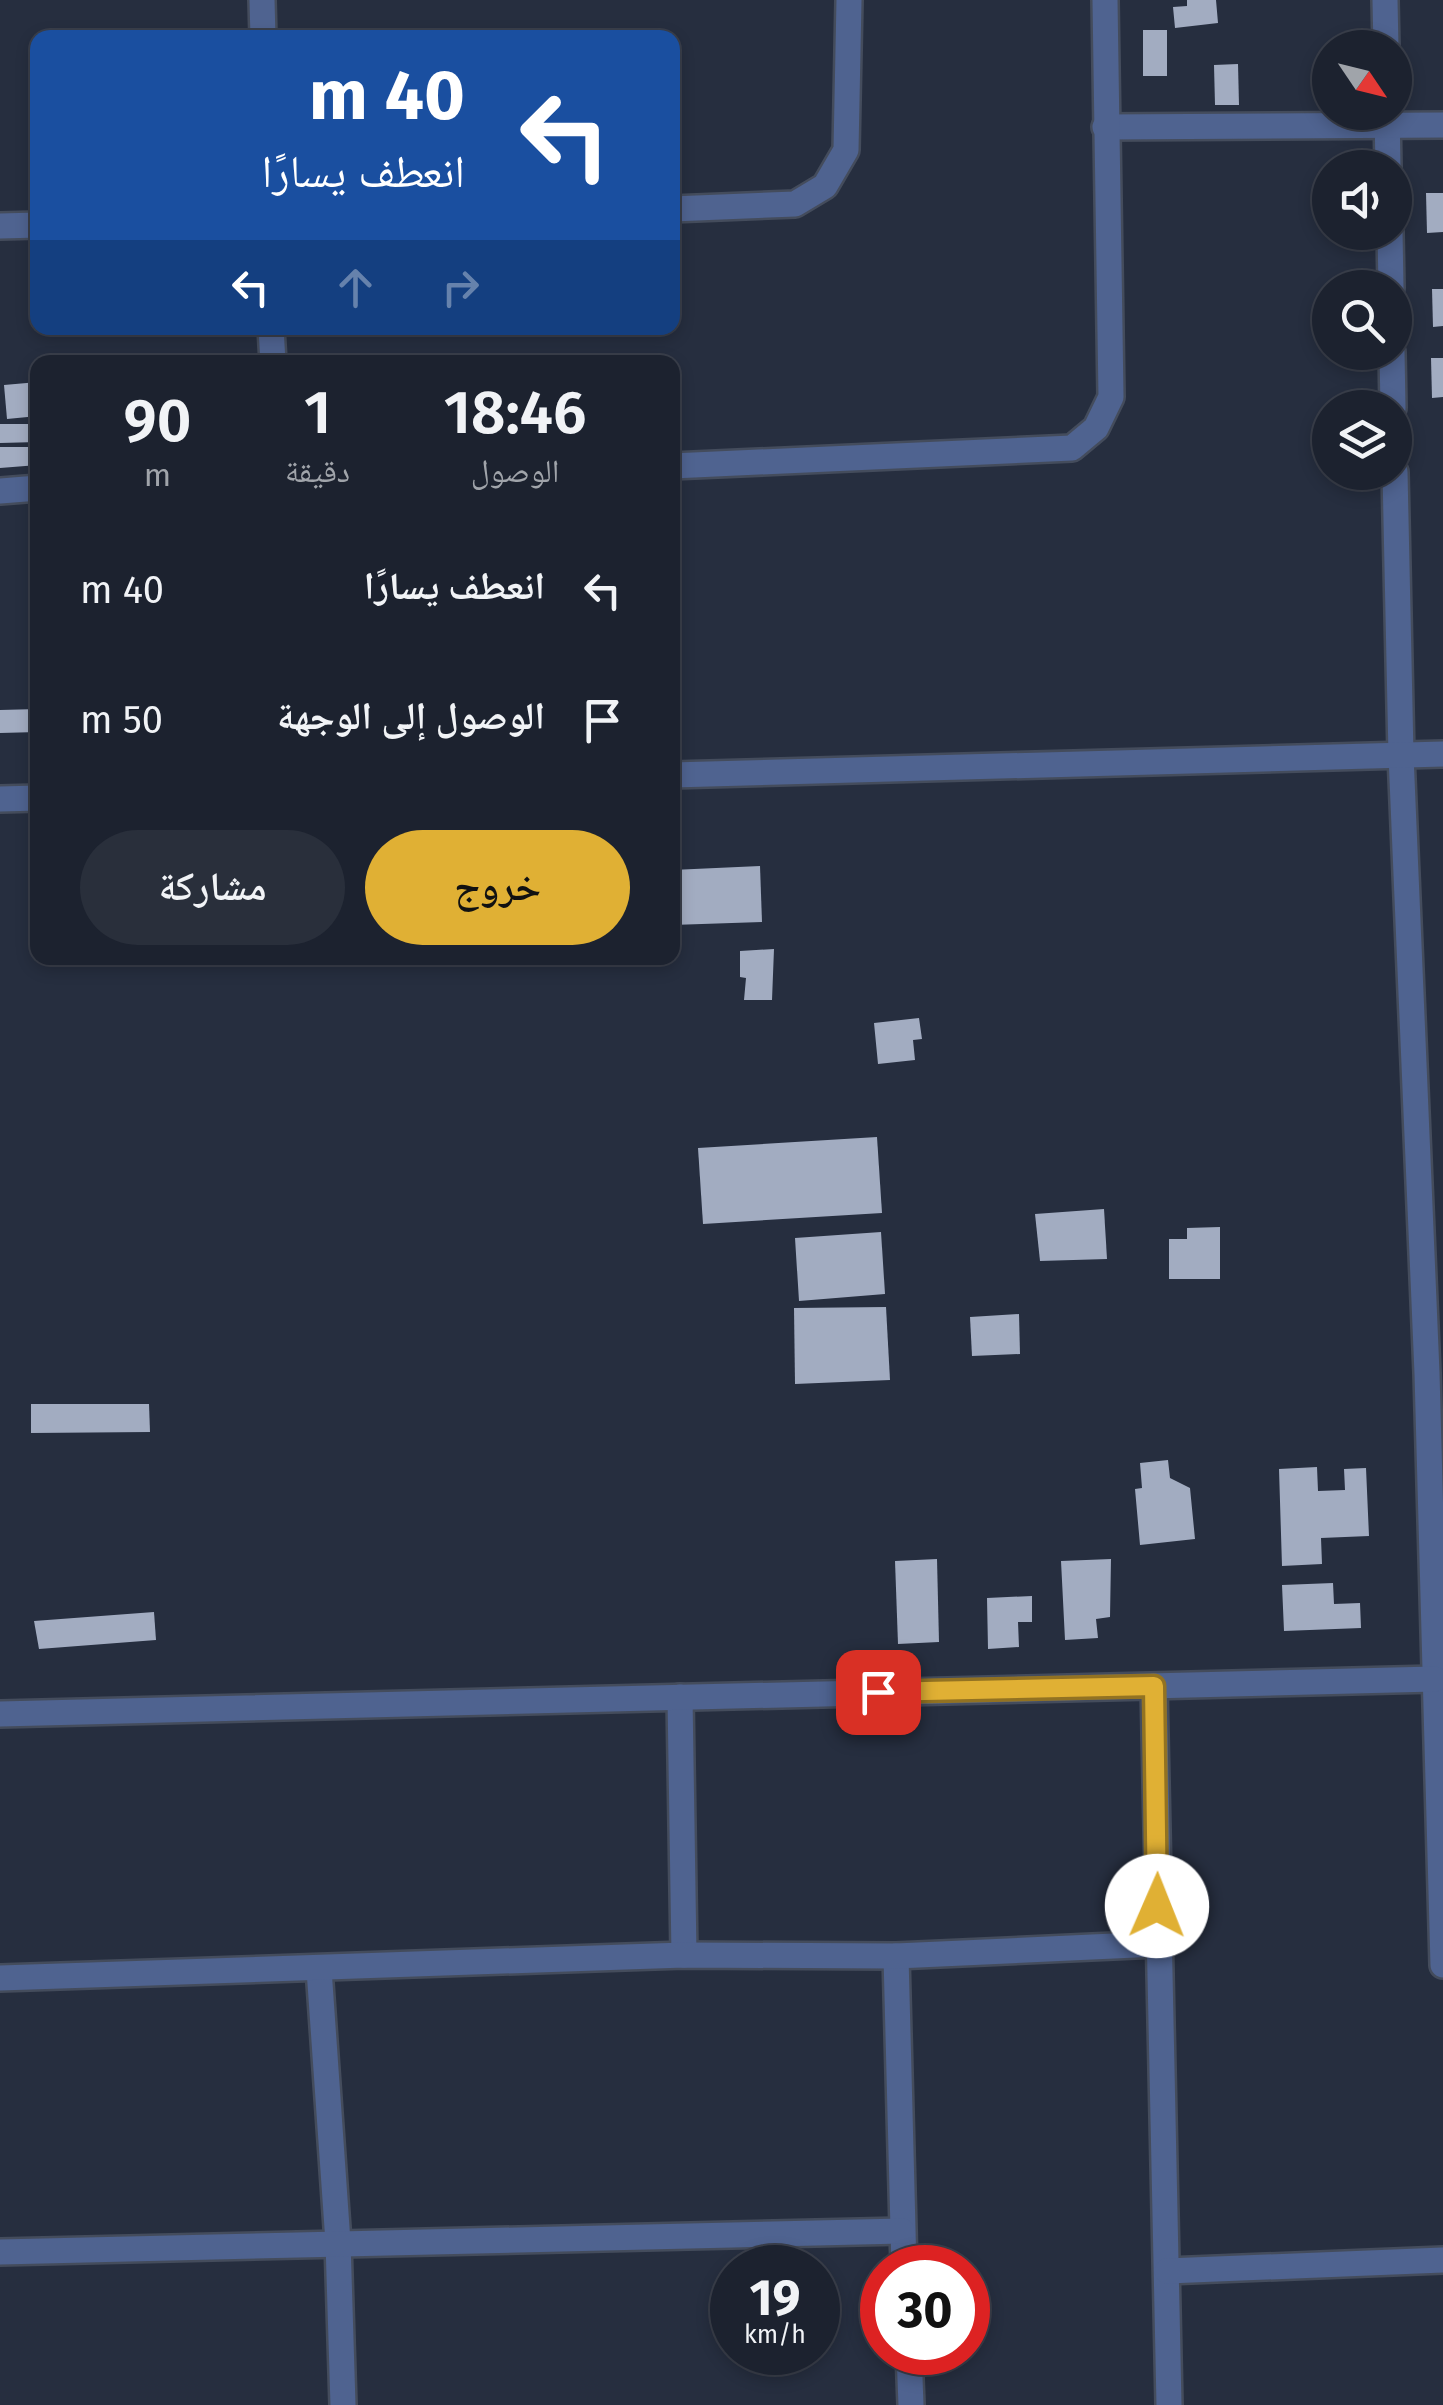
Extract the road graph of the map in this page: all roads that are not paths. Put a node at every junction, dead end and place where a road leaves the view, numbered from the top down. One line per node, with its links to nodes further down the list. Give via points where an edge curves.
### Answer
1 (262, 0): 5 (street)
2 (849, 0): 11 (street, via 846,150 825,186 795,204)
3 (1104, 0): 10 (street)
4 (1385, 0): 6 (street)
5 (263, 30)
6 (1386, 30)
7 (1312, 121): 10 (street)
8 (1412, 121): 9 (street)
9 (1443, 124)
10 (1105, 127): 14 (street, via 1111,397 1096,428 1072,448)
11 (680, 209)
12 (30, 225): 13 (street)
13 (0, 226)
14 (680, 466)
15 (30, 489): 17 (street)
16 (1395, 490): 19 (street)
17 (0, 491)
18 (1443, 754): 19 (street)
19 (1401, 755): 20 (street); 23 (street)
20 (680, 775)
21 (30, 798): 22 (street)
22 (0, 800)
23 (1435, 1373): 24 (street)
24 (1435, 1678): 25 (street); 31 (street)
25 (1154, 1686): 26 (street); 28 (street)
26 (680, 1697): 27 (street); 29 (street)
27 (0, 1714)
28 (1157, 1944): 30 (street); 39 (street)
29 (684, 1955): 30 (street); 32 (street)
30 (896, 1956): 34 (street)
31 (1443, 1960)
32 (320, 1970): 33 (street); 35 (street)
33 (0, 1978)
34 (902, 2230): 35 (street); 36 (street)
35 (338, 2242): 37 (street); 41 (street)
36 (903, 2245)
37 (0, 2252)
38 (1443, 2260): 39 (street)
39 (1167, 2271): 43 (street)
40 (909, 2375): 42 (street)
41 (343, 2405)
42 (911, 2405)
43 (1169, 2405)

